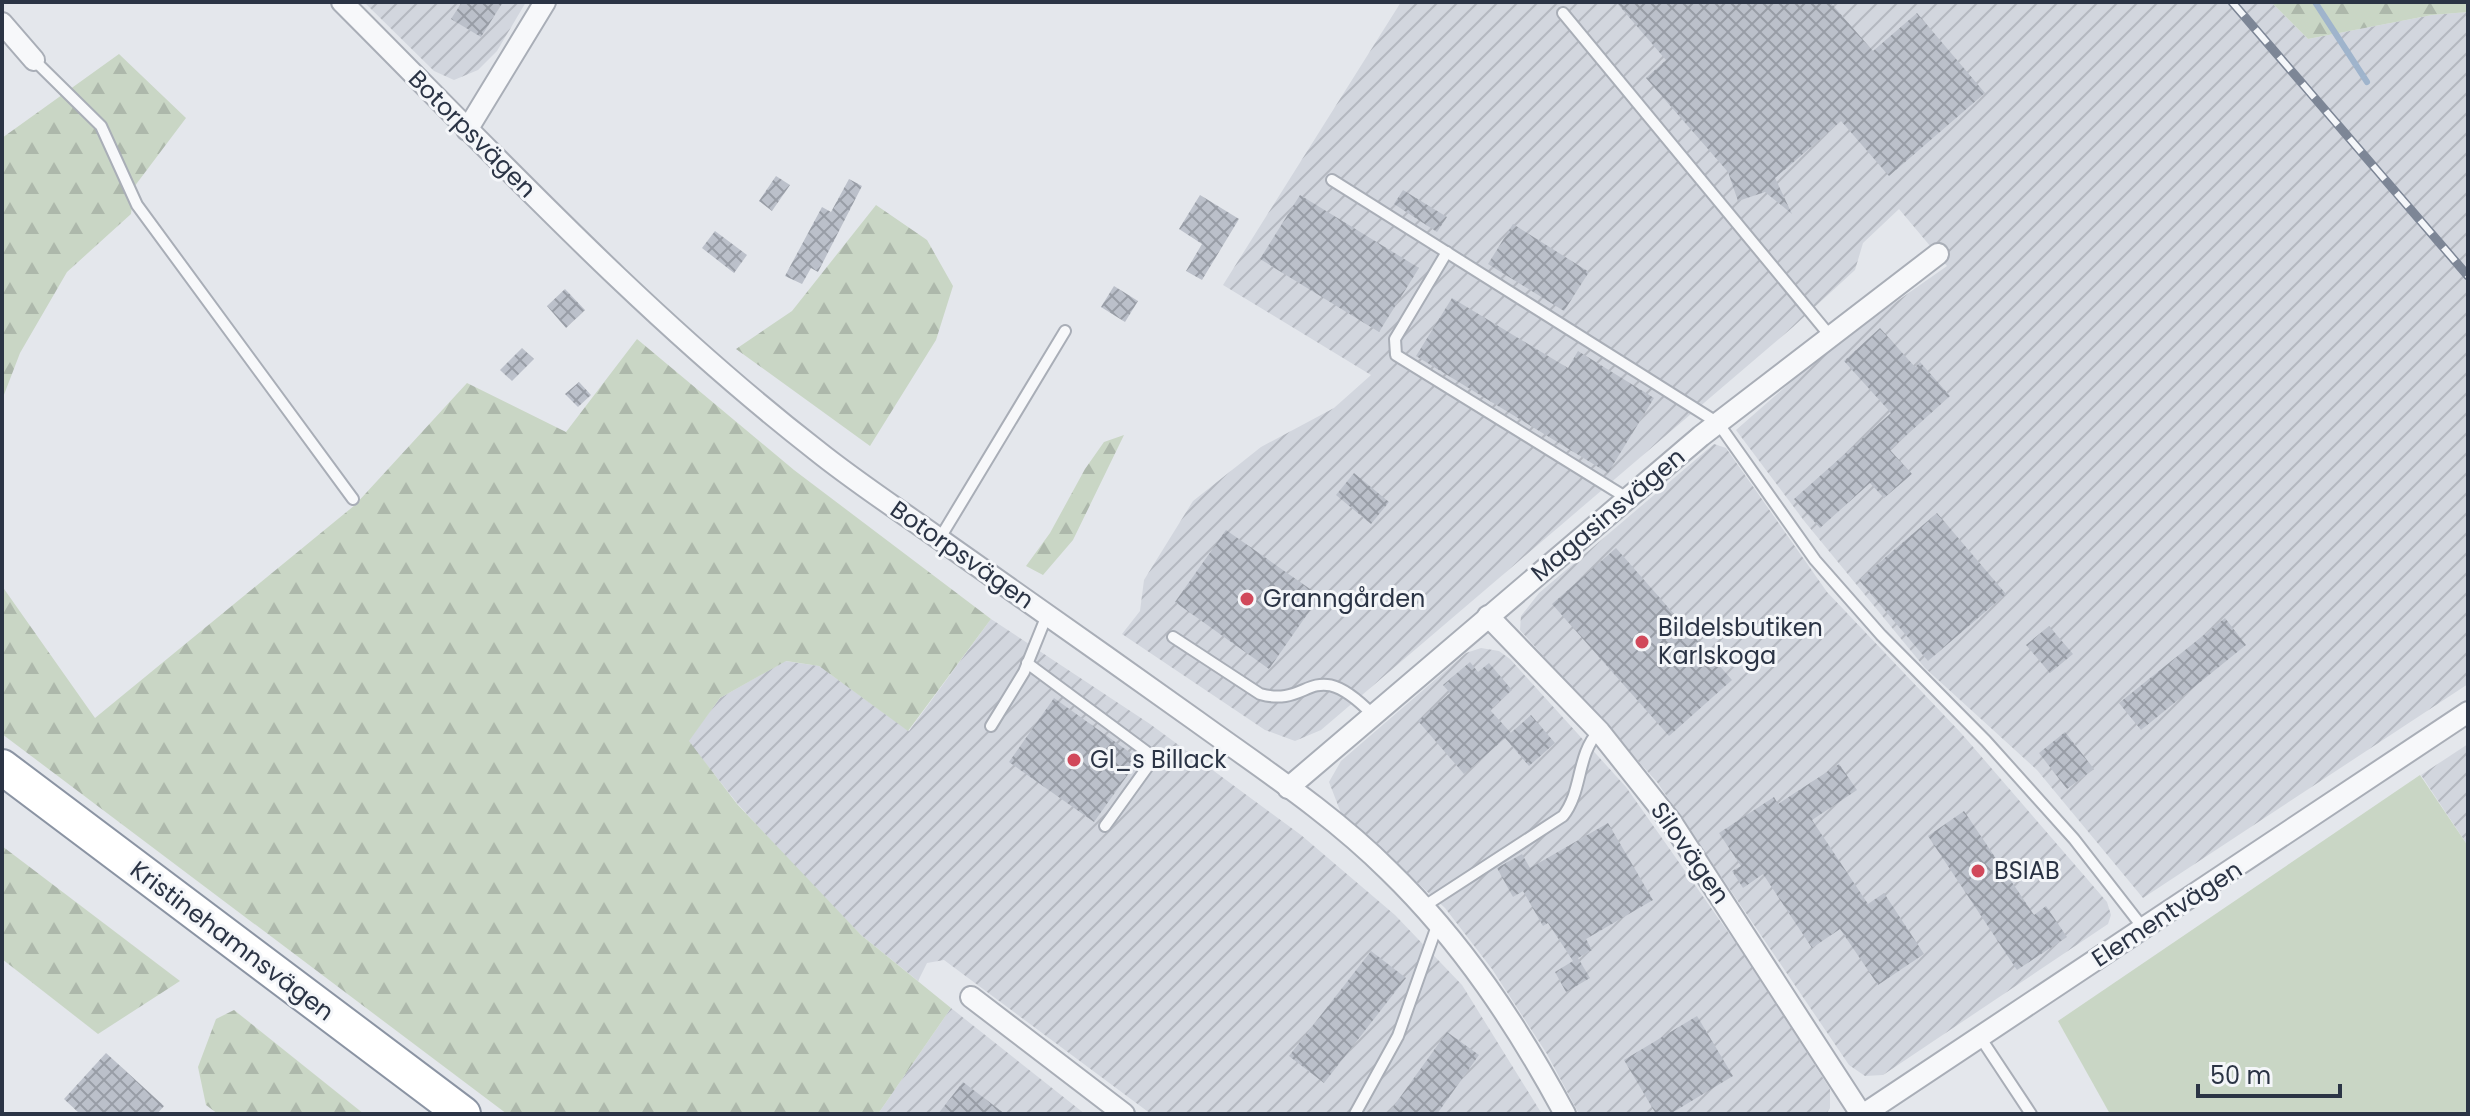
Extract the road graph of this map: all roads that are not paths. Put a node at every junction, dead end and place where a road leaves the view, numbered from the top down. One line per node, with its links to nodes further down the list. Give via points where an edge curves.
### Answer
1 (342, 2): 6 (street, Botorpsvägen)
2 (545, 2): 6 (street)
3 (1563, 13): 11 (lane)
4 (2, 23): 5 (street)
5 (34, 60): 14 (lane, via 101,126 137,205)
6 (467, 130): 15 (street, Botorpsvägen, via 664,325 818,452)
7 (1332, 180): 8 (lane)
8 (1447, 252): 12 (lane); 13 (lane, via 1395,339 1396,355)
9 (1938, 254): 11 (street, Magasinsvägen)
10 (1065, 331): 15 (lane)
11 (1831, 337): 12 (street, Magasinsvägen)
12 (1718, 423): 13 (street, Magasinsvägen); 30 (lane, via 1815,560 2074,839)
13 (1627, 498): 17 (street, Magasinsvägen)
14 (353, 499)
15 (940, 538): 16 (street, Botorpsvägen)
16 (1047, 615): 19 (lane); 25 (street, Botorpsvägen)
17 (1488, 616): 21 (street, Magasinsvägen); 23 (street, Silovägen)
18 (1173, 637): 21 (lane, via 1260,694 1275,698 1312,685 1334,685 1348,690)
19 (1027, 663): 22 (lane); 27 (lane, via 1151,755)
20 (2468, 712): 30 (street, Elementvägen)
21 (1373, 715): 25 (street, Magasinsvägen)
22 (991, 726)
23 (1599, 731): 28 (lane, via 1588,743 1573,804 1563,816); 38 (street, Silovägen, via 1701,864)
24 (2, 767): 34 (highway, Kristinehamnsvägen)
25 (1288, 788): 28 (street, Botorpsvägen, via 1354,838)
26 (2, 796): 33 (highway, Kristinehamnsvägen)
27 (1105, 826)
28 (1423, 907): 29 (street, Botorpsvägen)
29 (1438, 923): 36 (lane, via 1398,1036); 37 (street, Botorpsvägen, via 1507,1013)
30 (2144, 929): 32 (street, Elementvägen)
31 (971, 997): 35 (street)
32 (1980, 1037): 38 (street, Elementvägen); 39 (lane)
33 (424, 1114)
34 (463, 1114)
35 (1124, 1114)
36 (1355, 1114)
37 (1565, 1114)
38 (1863, 1114)
39 (2031, 1114)

